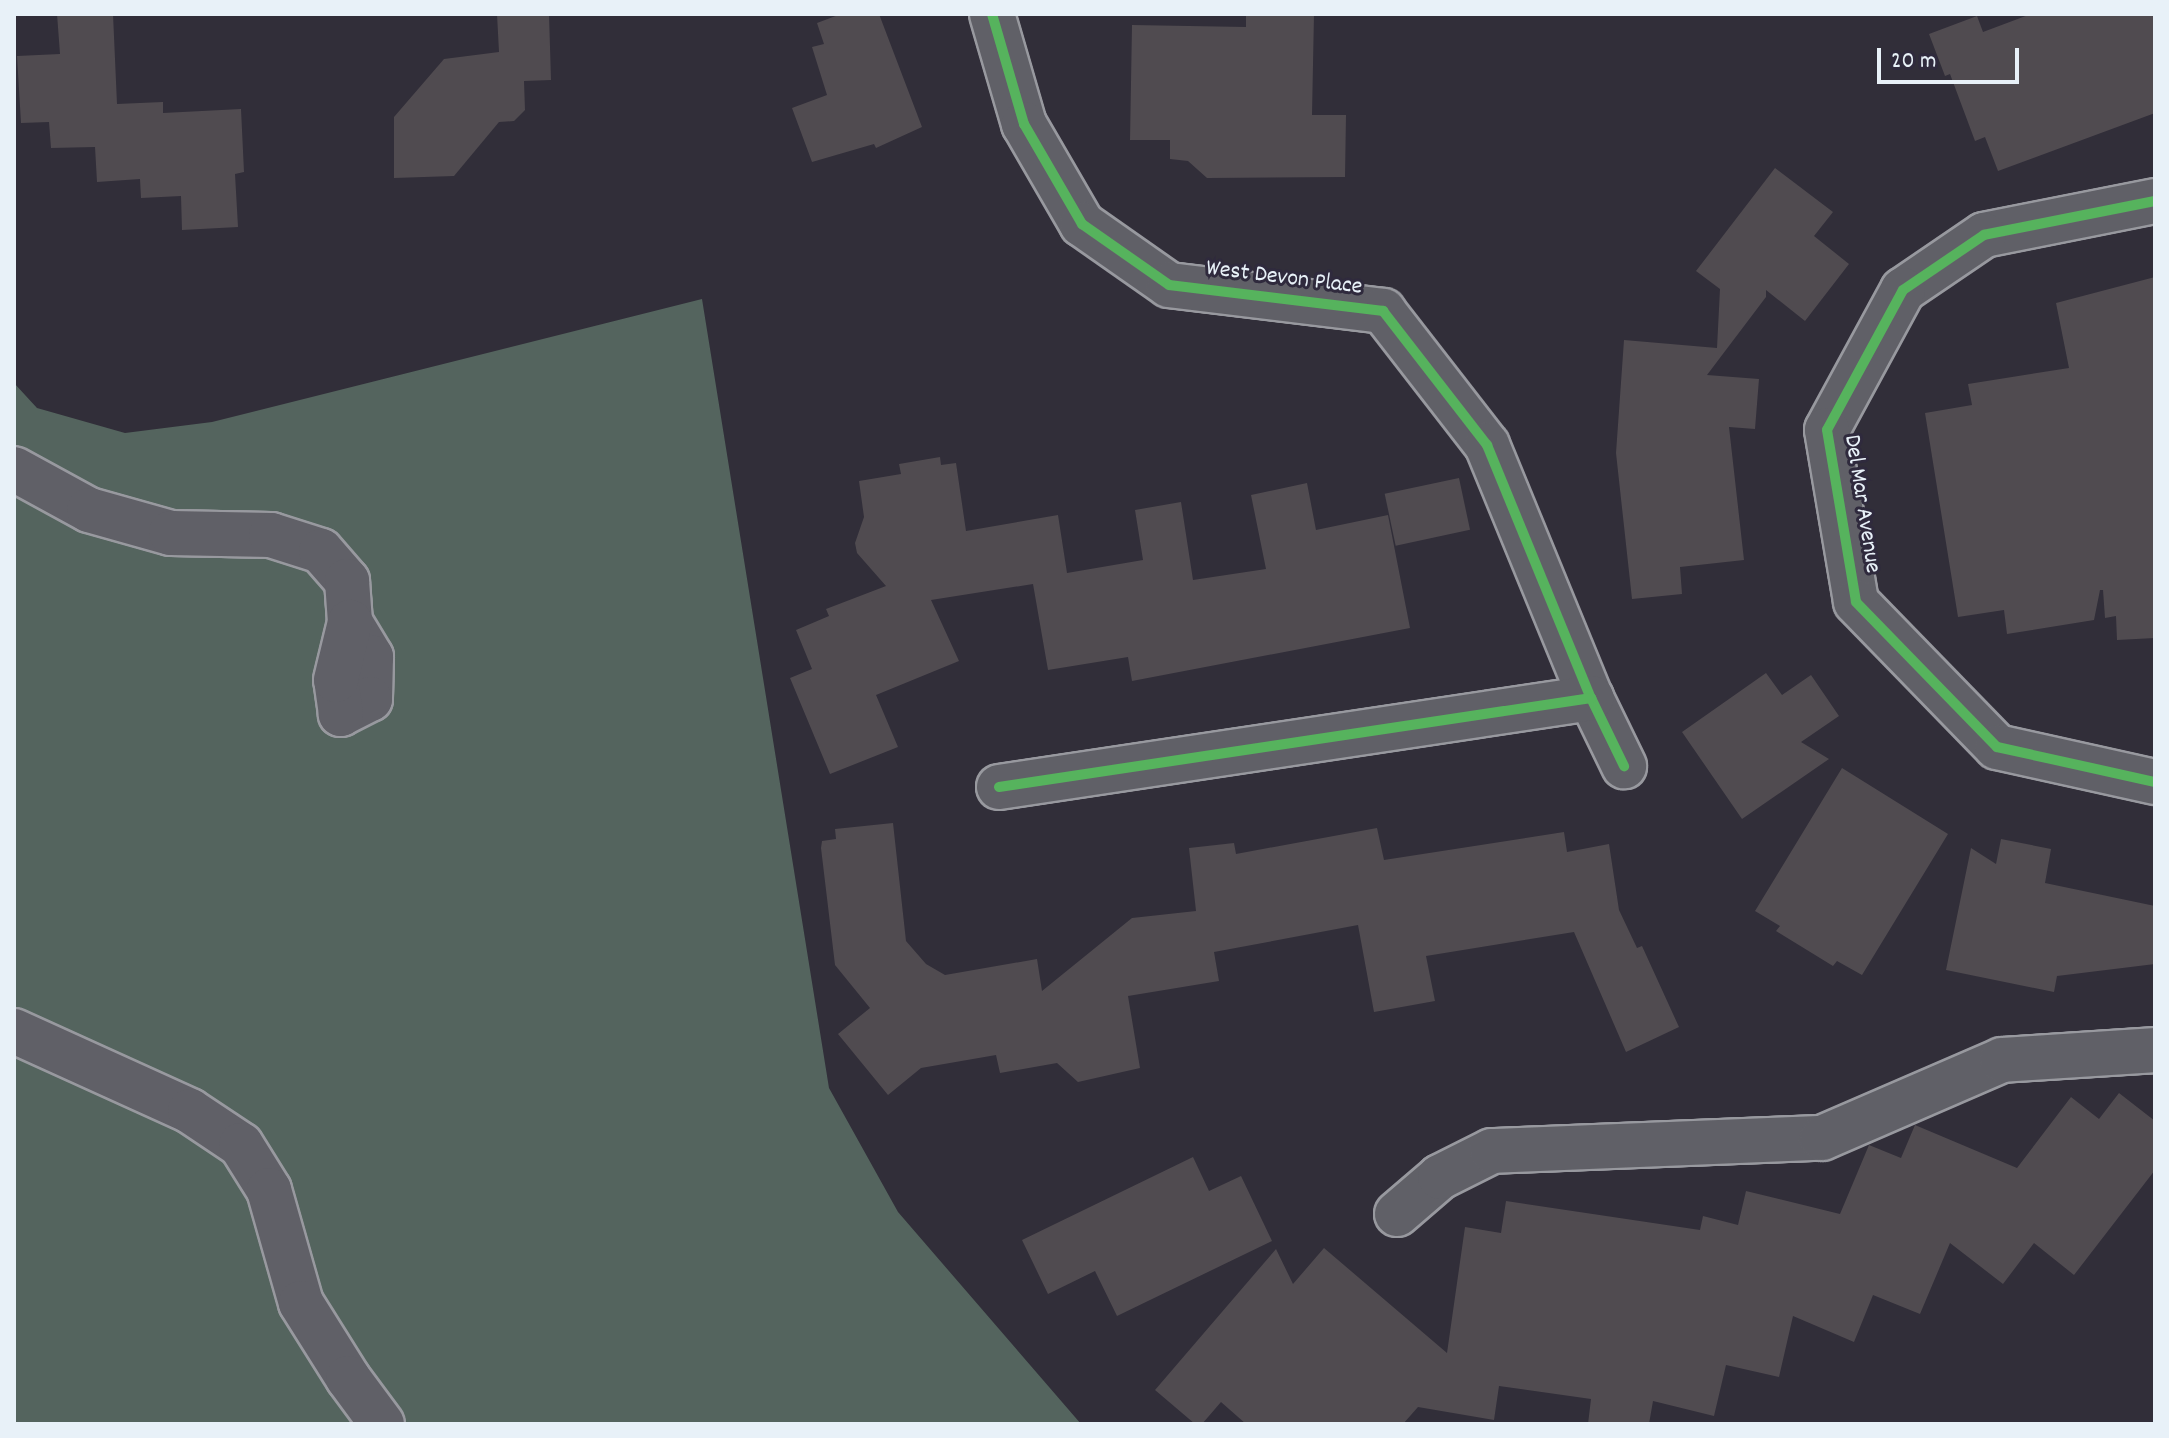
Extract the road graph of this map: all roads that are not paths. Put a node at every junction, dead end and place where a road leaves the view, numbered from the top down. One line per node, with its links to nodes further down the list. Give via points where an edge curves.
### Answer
1 (992, 14): 5 (street, West Devon Place, via 1024,124 1082,224 1169,285 1383,311 1487,445)
2 (2155, 201): 7 (street, Del Mar Avenue, via 1984,235 1903,290 1827,430 1856,602 1997,747)
3 (14, 469): 4 (street, via 89,510 171,533 271,535 321,551 347,581)
4 (350, 622)
5 (1591, 698): 6 (street, West Devon Place); 8 (street)
6 (1624, 766)
7 (2155, 782)
8 (999, 787)
9 (14, 1031): 12 (street, via 190,1111 241,1145 269,1190 301,1303)
10 (2155, 1050): 11 (street, via 2002,1060 1822,1138 1492,1151 1440,1177)
11 (1397, 1214)
12 (382, 1424)

